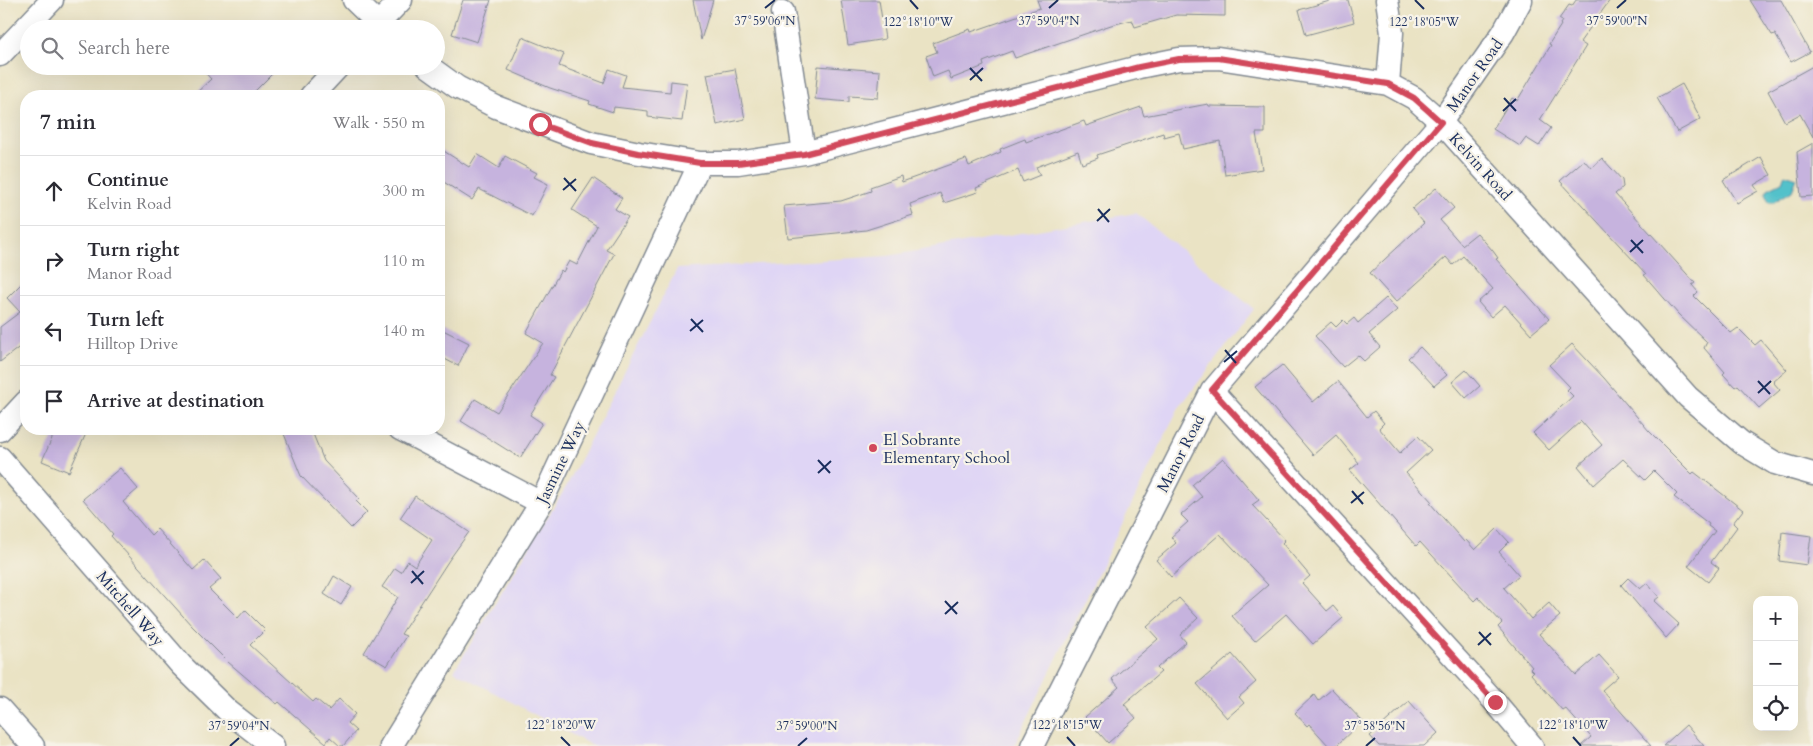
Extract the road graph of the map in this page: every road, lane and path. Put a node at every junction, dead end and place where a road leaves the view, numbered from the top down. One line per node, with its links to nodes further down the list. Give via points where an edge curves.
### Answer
1 (52, 0): 7 (street)
2 (354, 0): 8 (street)
3 (401, 0): 9 (street)
4 (1387, 0): 14 (street, via 1392,33)
5 (1521, 0): 16 (street, Manor Road, via 1503,33)
6 (783, 12): 17 (street)
7 (33, 20)
8 (372, 20)
9 (384, 20)
10 (20, 34): 11 (street)
11 (0, 55)
12 (331, 75): 15 (street)
13 (440, 75): 18 (street, Kelvin Road, via 496,107 592,143)
14 (1388, 84): 16 (street, Kelvin Road, via 1414,98); 17 (street, Kelvin Road, via 1218,58 1179,59)
15 (317, 90)
16 (1441, 122): 19 (street, Manor Road); 24 (street, Kelvin Road, via 1688,398 1742,443 1775,463)
17 (804, 154): 18 (street, Kelvin Road, via 738,163)
18 (700, 163): 25 (street, Jasmine Way)
19 (1212, 390): 30 (street, Manor Road); 31 (street)
20 (20, 408): 21 (street)
21 (0, 430)
22 (411, 435): 25 (street)
23 (0, 458): 28 (street, Mitchell Way, via 181,665 229,712)
24 (1813, 474)
25 (541, 503): 29 (street, Jasmine Way)
26 (0, 710): 27 (street)
27 (32, 746)
28 (273, 746)
29 (392, 746)
30 (1032, 746)
31 (1532, 746)

